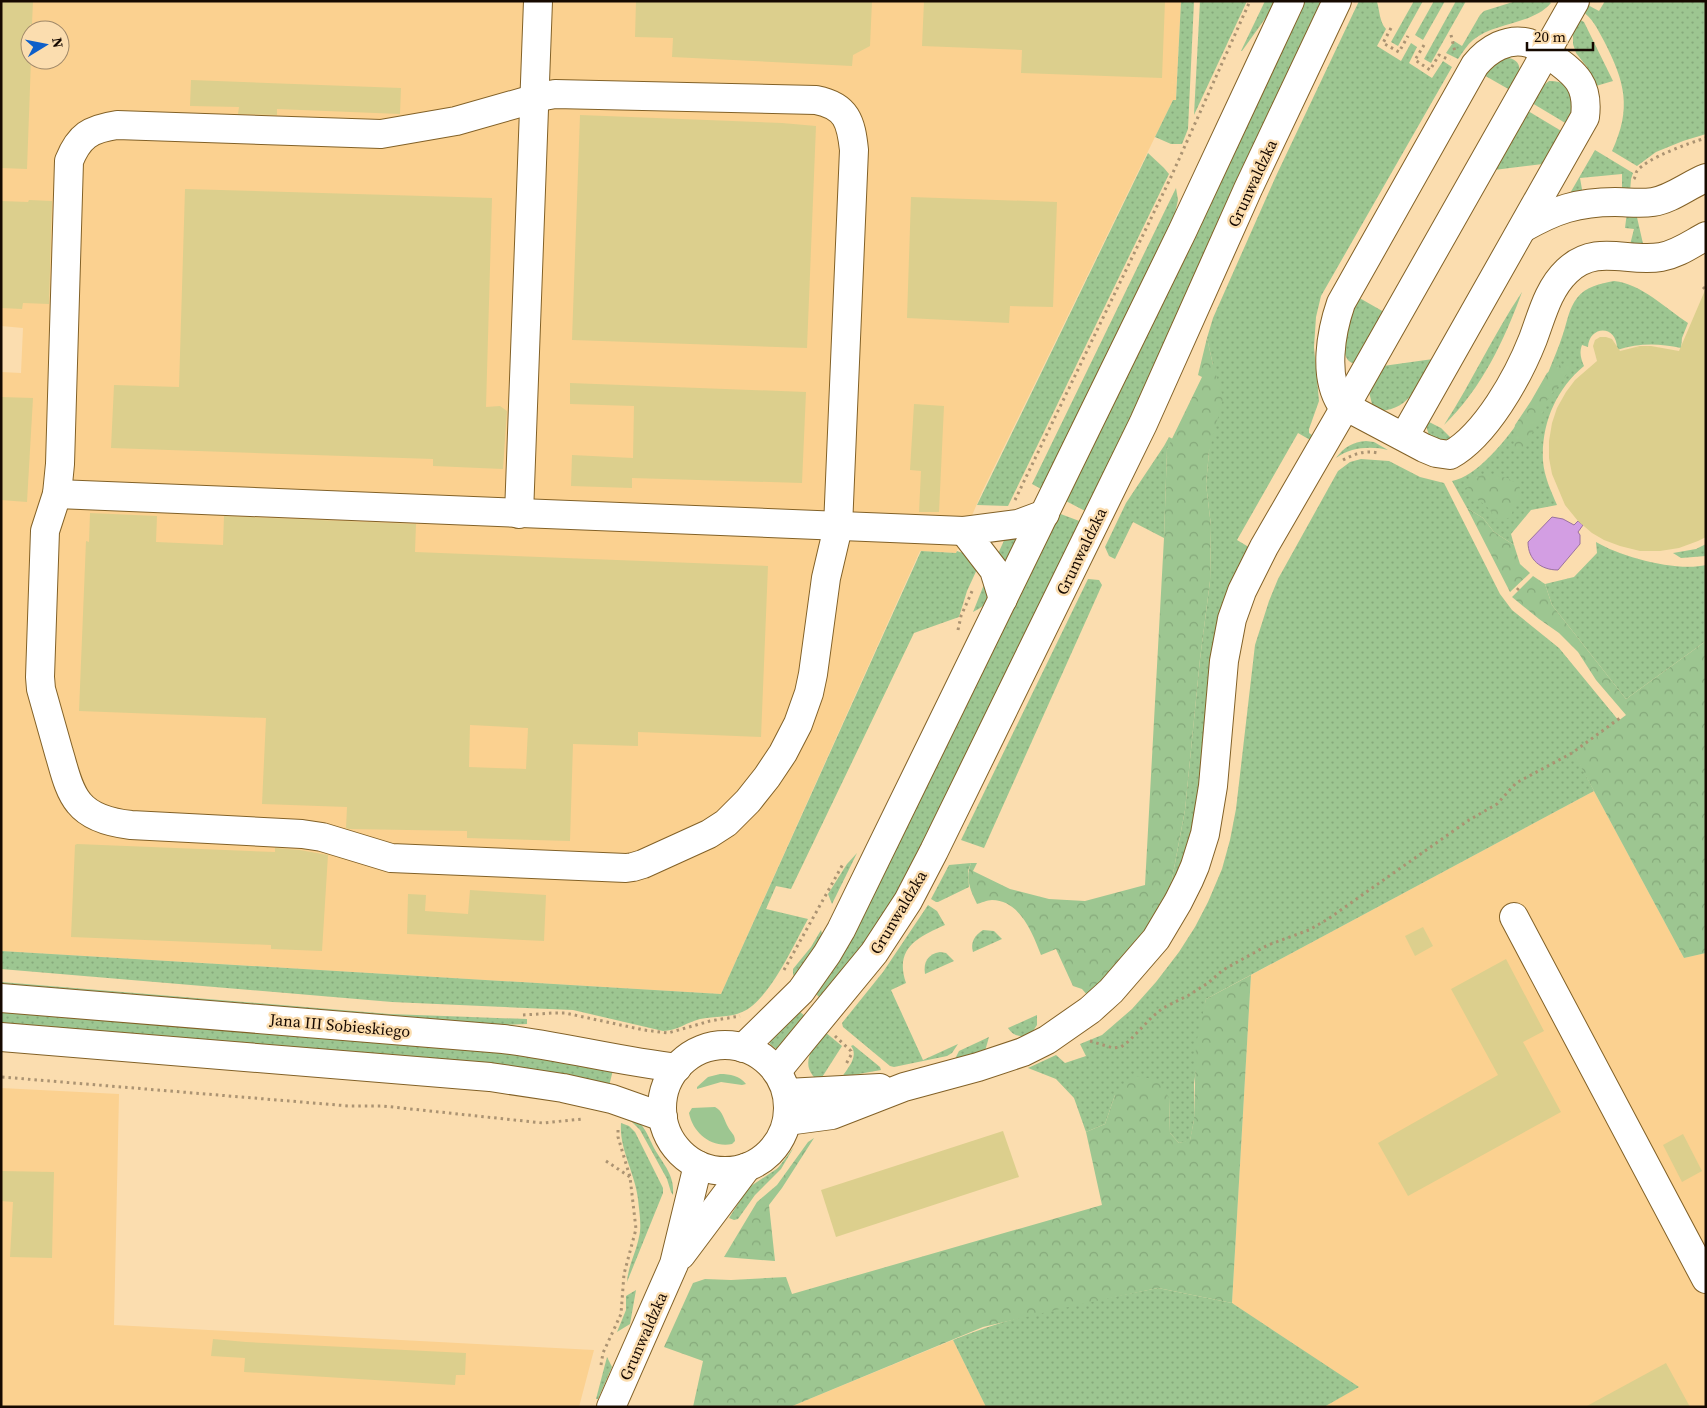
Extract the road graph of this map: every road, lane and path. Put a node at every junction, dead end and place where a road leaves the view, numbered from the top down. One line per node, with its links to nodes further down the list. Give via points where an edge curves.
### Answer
1 (538, 1): 11 (street)
2 (1250, 1): 21 (path, via 1171,177)
3 (1290, 1): 23 (street)
4 (1337, 1): 45 (street, Grunwaldzka, via 1248,189 1143,424 934,851 908,901 874,954)
5 (1575, 1): 9 (street)
6 (1391, 28): 7 (path, via 1382,43 1399,52)
7 (1408, 36)
8 (1424, 46): 10 (path, via 1415,60 1430,70)
9 (1546, 53): 15 (street, via 1574,73 1583,90 1586,107 1581,125); 17 (street); 17 (street, via 1528,43 1511,42 1482,56 1340,303 1332,332 1331,368 1337,398)
10 (1439, 54)
11 (534, 98): 20 (street, via 456,121 381,134 116,125 98,129 78,142 69,161 62,428); 22 (street); 24 (street, via 556,94 816,100 831,103 847,119 854,150)
12 (1706, 138): 14 (path, via 1670,151 1640,168 1634,180)
13 (1706, 178): 14 (street, via 1667,198)
14 (1636, 203): 15 (street, via 1604,202 1573,206)
15 (1523, 228): 18 (street)
16 (1706, 236): 18 (street, via 1667,256 1648,259 1603,255 1576,263 1553,287 1519,371 1469,440 1450,455 1424,448)
17 (1346, 407): 18 (street); 46 (street, via 1255,562 1237,605 1224,661 1213,786 1205,834 1189,880 1156,939 1111,991 1048,1040 978,1068)
18 (1394, 446): 19 (path, via 1362,452)
19 (1343, 461)
20 (56, 494): 22 (street); 24 (street, via 45,530 41,690 66,774 79,804 92,814 118,824 302,834 391,858 634,867 710,834 726,823 767,778 798,724 809,694 826,578)
21 (1011, 507)
22 (519, 514): 24 (street)
23 (1045, 514): 25 (street, via 1018,524); 29 (street)
24 (838, 527): 25 (street)
25 (964, 531): 29 (street, via 994,570)
26 (976, 585): 30 (path, via 961,616)
27 (1521, 586): 28 (path)
28 (1517, 590)
29 (1003, 599): 41 (street, via 841,930 810,979)
30 (957, 638)
31 (1620, 718): 38 (path, via 1572,754 1516,783 1497,804 1469,820 1328,919 1242,958 1196,991 1163,1008 1121,1047 1113,1048 1084,1039)
32 (826, 896): 34 (path)
33 (1514, 917): 56 (street)
34 (782, 972)
35 (1, 998): 42 (street, Jana III Sobieskiego, via 503,1039)
36 (527, 1015): 37 (path, via 565,1014 668,1033 710,1020)
37 (743, 1015)
38 (1090, 1036)
39 (1, 1037): 47 (street, via 490,1077 612,1099)
40 (844, 1044): 43 (path, via 852,1053)
41 (743, 1048): 42 (street, via 725,1045 707,1048 690,1056); 45 (street, via 762,1057)
42 (677, 1068): 47 (street, via 663,1100)
43 (842, 1069)
44 (2, 1078): 48 (path, via 382,1106 543,1123)
45 (782, 1082): 46 (street); 49 (street, via 789,1107)
46 (904, 1087): 49 (street, via 832,1115)
47 (663, 1117): 52 (street, via 669,1137 681,1153)
48 (590, 1118)
49 (787, 1121): 53 (street, via 773,1149)
50 (618, 1124): 54 (path, via 618,1137)
51 (606, 1161): 54 (path)
52 (698, 1165): 53 (street, via 714,1170); 55 (street, Grunwaldzka)
53 (747, 1168): 55 (street, Grunwaldzka)
54 (630, 1177): 57 (path, via 636,1234 624,1274 621,1314)
55 (674, 1264): 58 (street, Grunwaldzka)
56 (1706, 1279)
57 (604, 1354)
58 (611, 1407)

